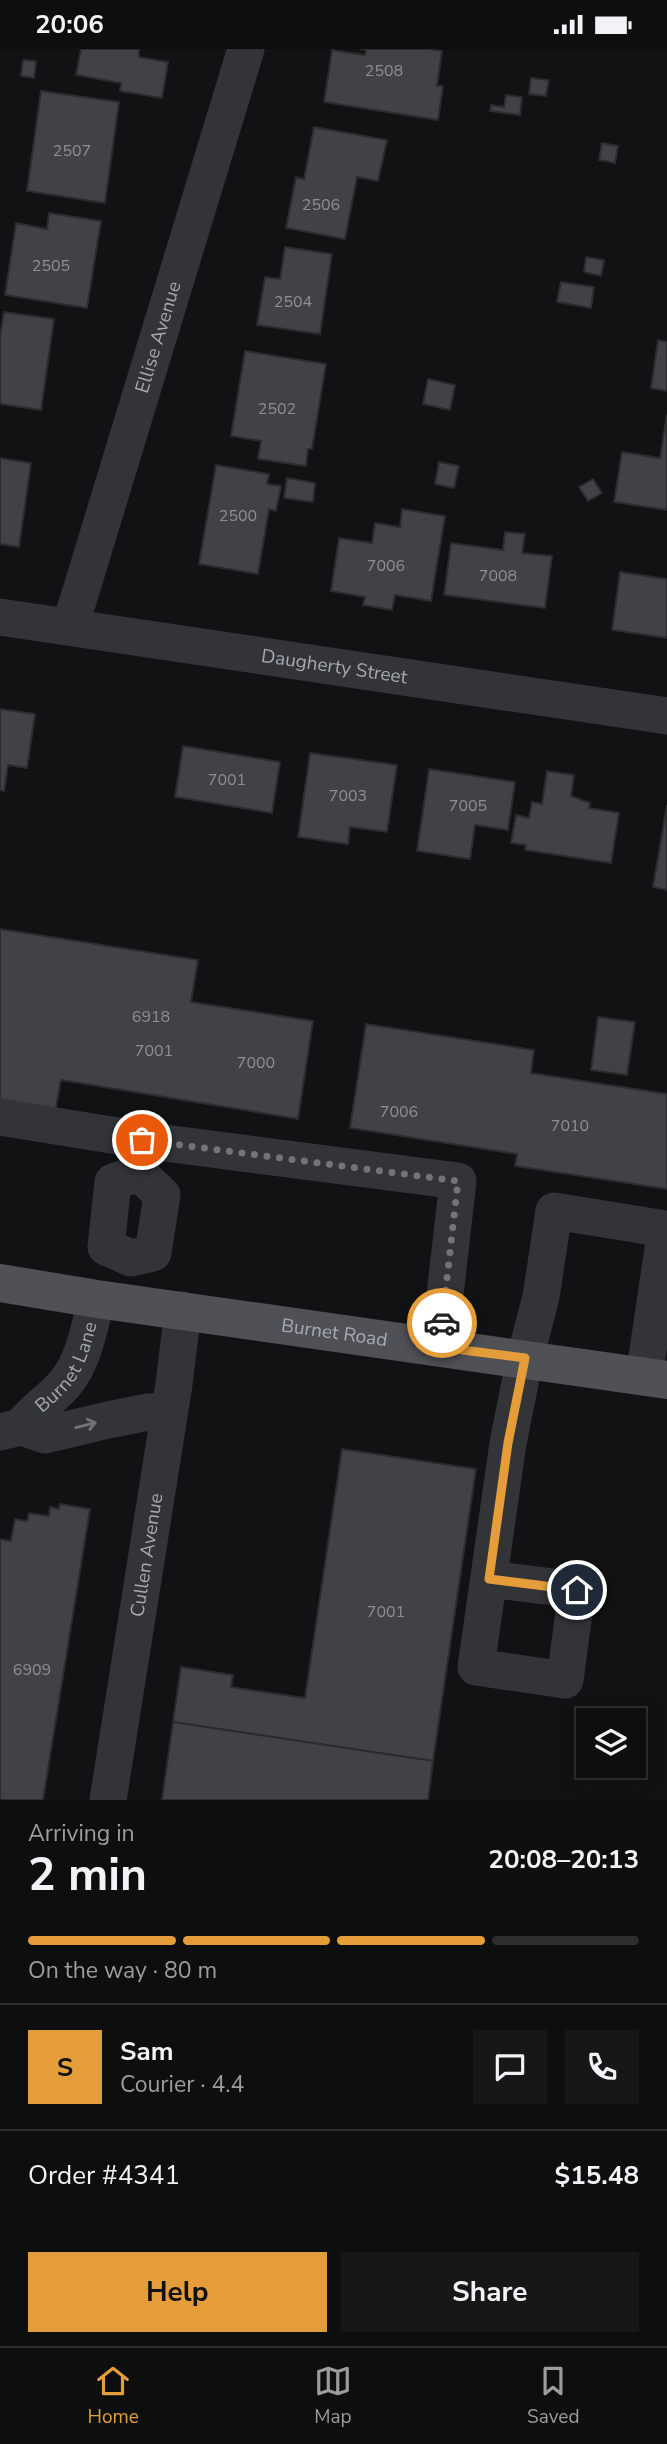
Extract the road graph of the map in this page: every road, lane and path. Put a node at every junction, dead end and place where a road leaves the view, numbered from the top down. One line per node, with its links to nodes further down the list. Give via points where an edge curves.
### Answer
1 (246, 49): 3 (street, Ellise Avenue)
2 (0, 617): 3 (street, Daugherty Street)
3 (70, 627): 4 (street, Daugherty Street)
4 (667, 716)
5 (0, 1117): 6 (street)
6 (140, 1156): 7 (street, via 162,1195 153,1253); 7 (street, via 113,1182 106,1247); 11 (street, via 458,1181)
7 (131, 1258): 9 (street, Burnet Lane)
8 (0, 1283): 9 (main road, Burnet Road)
9 (110, 1301): 10 (main road, Burnet Road); 15 (street, Burnet Lane, via 72,1373 51,1397)
10 (183, 1310): 11 (main road, Burnet Road); 14 (street, Cullen Avenue)
11 (439, 1347): 12 (main road, Burnet Road)
12 (525, 1358): 13 (main road, Burnet Road); 13 (street, via 541,1297 554,1211 666,1229); 16 (street)
13 (655, 1379)
14 (169, 1411): 15 (street, Burnet Lane, one-way to 14, via 44,1435); 17 (street, Cullen Avenue)
15 (10, 1429)
16 (489, 1579)
17 (108, 1800)

